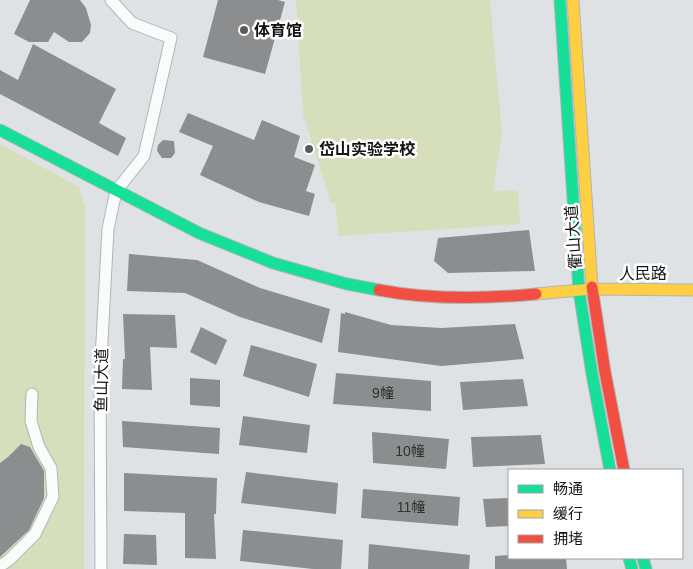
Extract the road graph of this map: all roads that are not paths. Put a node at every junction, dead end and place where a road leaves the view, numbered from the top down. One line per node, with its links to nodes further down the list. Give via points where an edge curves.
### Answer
1 (110, 0): 5 (street, via 132,22 171,38 144,156)
2 (560, 0): 8 (main road, 衢山大道)
3 (573, 0): 6 (main road, 衢山大道)
4 (0, 130): 5 (main road, 人民路)
5 (116, 191): 8 (main road, 人民路, via 208,237 273,263 347,284 411,296 494,298); 13 (street, 鱼山大道, via 108,229 100,378)
6 (592, 290): 7 (main road, 人民路); 8 (main road, 人民路); 11 (main road, 衢山大道)
7 (693, 290)
8 (579, 291): 10 (main road, 衢山大道)
9 (32, 394): 12 (street, via 31,421 39,448 51,468 53,496 35,534)
10 (610, 469)
11 (624, 469)
12 (0, 566)
13 (101, 569)

